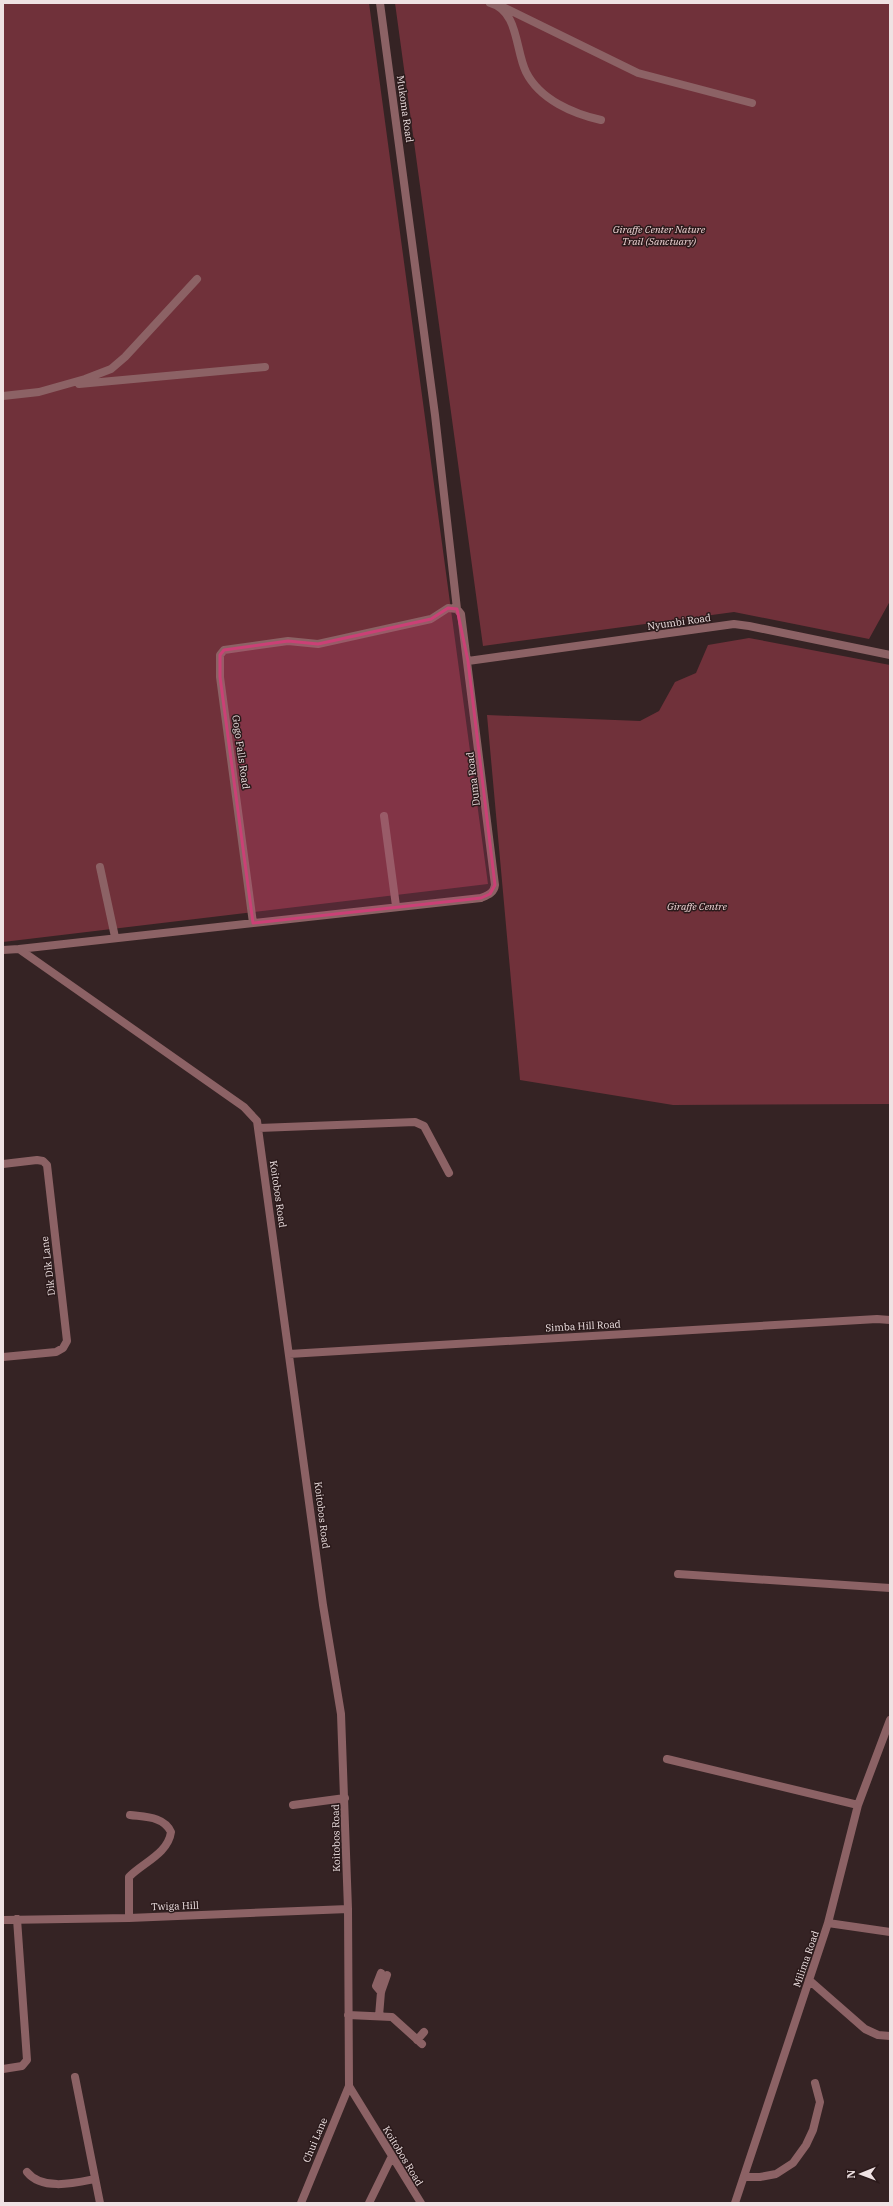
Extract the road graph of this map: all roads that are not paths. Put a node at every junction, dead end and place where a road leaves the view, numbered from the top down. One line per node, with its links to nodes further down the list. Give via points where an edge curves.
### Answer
1 (380, 3): 10 (street, Mukoma Road, via 449,529)
2 (490, 3): 3 (street)
3 (499, 5): 4 (street, via 638,73); 5 (street, via 512,24 524,66 535,84 568,110)
4 (752, 103)
5 (602, 120)
6 (197, 279): 8 (street, via 118,364 85,379)
7 (265, 367): 8 (street)
8 (59, 386): 9 (street, via 39,392)
9 (3, 396)
10 (457, 609): 12 (street, Duma Road, via 461,614); 16 (street, Gogo Falls Road, via 448,608 431,619 318,644 288,641 224,650 220,655 220,677)
11 (890, 655): 12 (street, Nyumbi Road, via 734,624)
12 (468, 660): 15 (street, Duma Road, via 494,890 481,898)
13 (384, 816): 15 (street)
14 (100, 867): 17 (street)
15 (396, 906): 16 (street)
16 (253, 923): 17 (street)
17 (115, 938): 18 (street)
18 (19, 949): 19 (street); 20 (street, Koitobos Road, via 244,1106 257,1121)
19 (3, 950)
20 (259, 1128): 22 (street, via 415,1122 424,1126); 24 (street, Koitobos Road)
21 (3, 1164): 25 (street, Dik Dik Lane, via 37,1160 43,1161 47,1166 67,1341 63,1348 56,1352)
22 (449, 1173)
23 (890, 1320): 24 (street, Simba Hill Road)
24 (289, 1354): 30 (street, Koitobos Road, via 323,1605 341,1714)
25 (3, 1357)
26 (678, 1574): 27 (street)
27 (890, 1588)
28 (890, 1720): 32 (street, Milima Road)
29 (666, 1759): 32 (street)
30 (345, 1798): 31 (street); 34 (street, Koitobos Road)
31 (292, 1805)
32 (858, 1805): 38 (street, Milima Road)
33 (130, 1815): 35 (street, via 156,1818 165,1823 171,1832 170,1839 153,1859 129,1877)
34 (348, 1909): 35 (street, Twiga Hill); 42 (street, Koitobos Road)
35 (129, 1918): 36 (street, Twiga Hill)
36 (17, 1919): 37 (street, Twiga Hill); 46 (street, via 27,2060 22,2066)
37 (3, 1920)
38 (828, 1923): 39 (street); 41 (street, Milima Road)
39 (890, 1932)
40 (384, 1974): 43 (street, via 376,1986 382,1992)
41 (809, 1980): 45 (street, via 865,2029 878,2035); 52 (street, Milima Road)
42 (348, 2015): 43 (street); 49 (street, Koitobos Road)
43 (380, 2016): 44 (street, via 395,2019 419,2042)
44 (424, 2032)
45 (890, 2036)
46 (3, 2069)
47 (75, 2077): 53 (street)
48 (816, 2083): 52 (street, via 820,2102 813,2130 793,2163 776,2174)
49 (350, 2086): 50 (street, Koitobos Road); 55 (street, Chui Lane)
50 (392, 2156): 56 (street); 57 (street, Koitobos Road)
51 (27, 2172): 53 (street, via 35,2180 58,2184)
52 (744, 2177): 58 (street, Milima Road)
53 (95, 2179): 54 (street)
54 (100, 2203)
55 (301, 2203)
56 (369, 2203)
57 (421, 2203)
58 (735, 2203)

